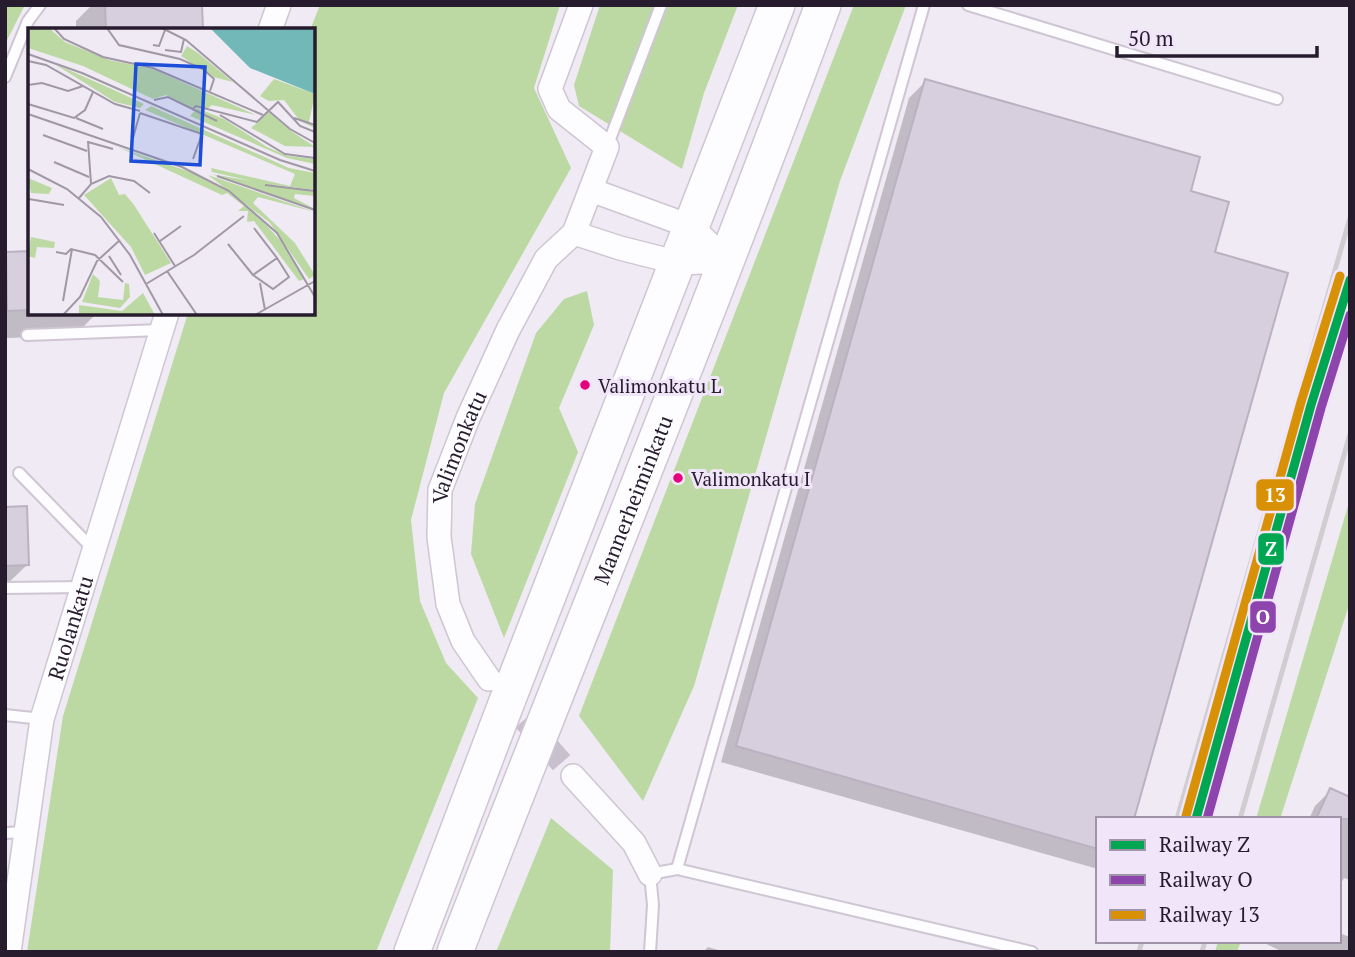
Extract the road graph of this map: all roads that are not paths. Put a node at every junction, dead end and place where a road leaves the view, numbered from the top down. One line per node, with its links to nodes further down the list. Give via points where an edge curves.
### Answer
1 (40, 5): 10 (lane, via 28,21)
2 (279, 5): 9 (street)
3 (581, 5): 12 (street, via 550,89 559,109)
4 (661, 5): 12 (lane)
5 (777, 5): 14 (main road, Mannerheiminkatu)
6 (824, 5): 16 (main road, Mannerheiminkatu)
7 (925, 5): 29 (lane)
8 (968, 5): 11 (lane)
9 (271, 28)
10 (5, 77)
11 (1277, 99)
12 (607, 147): 13 (street, Valimonkatu)
13 (591, 190): 14 (street); 15 (street, Valimonkatu)
14 (692, 227): 16 (street); 17 (main road, Mannerheiminkatu)
15 (574, 233): 17 (street); 24 (street, Valimonkatu, via 546,259 508,330 440,490 439,537 448,604 463,641)
16 (727, 261): 17 (street); 33 (main road, Mannerheiminkatu)
17 (678, 262): 32 (main road, Mannerheiminkatu)
18 (161, 322): 19 (lane); 21 (street, Ruolankatu)
19 (27, 335)
20 (19, 474): 21 (lane)
21 (94, 550): 22 (street, Ruolankatu)
22 (83, 587): 23 (lane); 26 (street, Ruolankatu)
23 (5, 588)
24 (489, 679)
25 (5, 715): 26 (lane)
26 (42, 719): 28 (street, Ruolankatu)
27 (573, 776): 30 (street, via 634,843)
28 (16, 833): 31 (street, Ruolankatu)
29 (677, 869): 30 (lane); 35 (lane)
30 (650, 874): 34 (lane)
31 (8, 943)
32 (412, 952)
33 (455, 952)
34 (650, 952)
35 (1032, 952)

